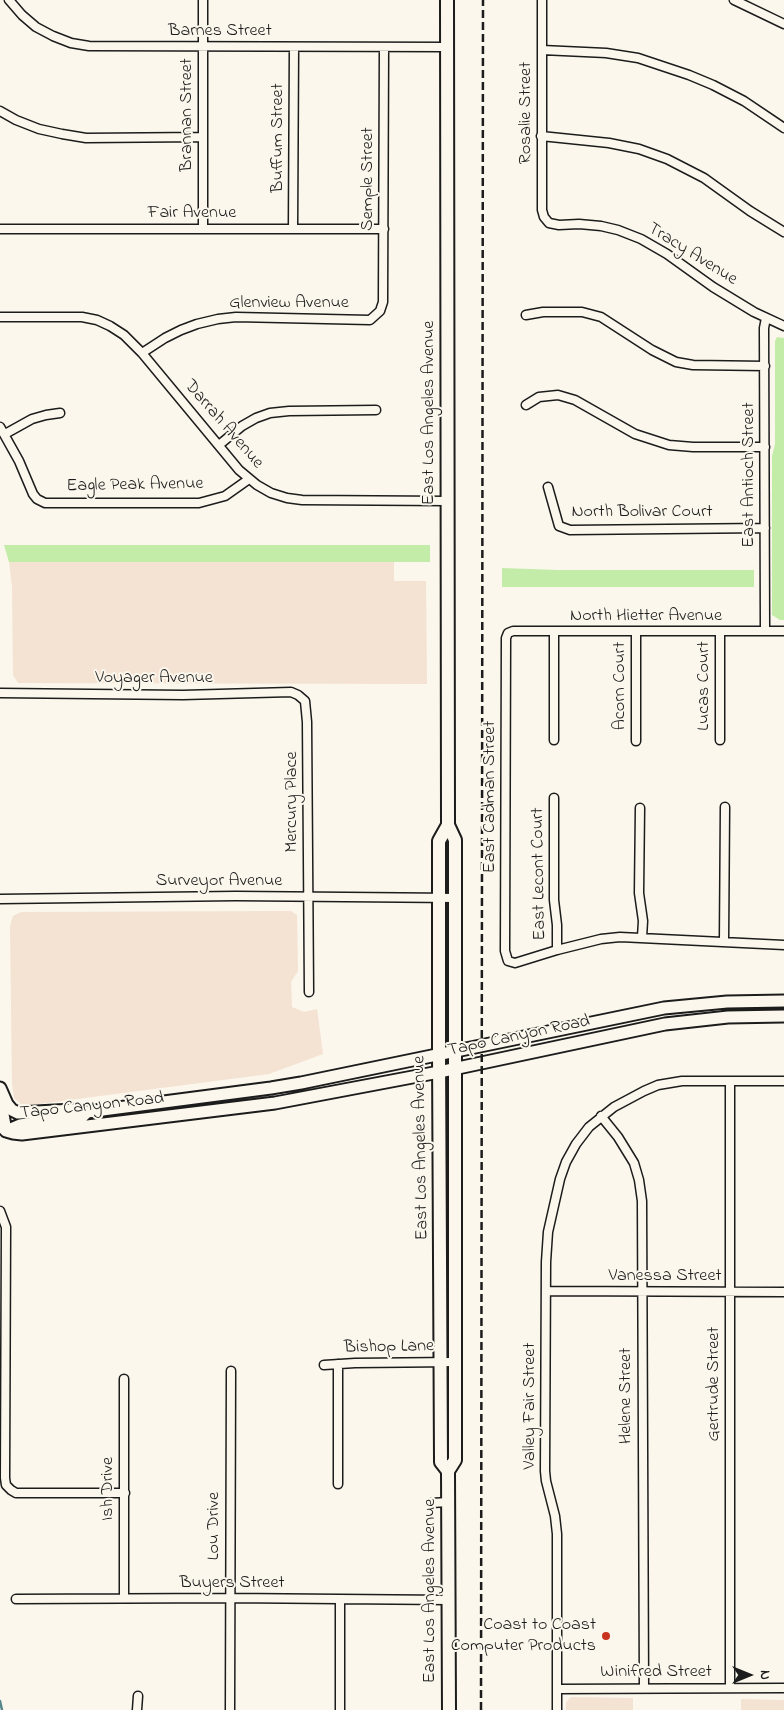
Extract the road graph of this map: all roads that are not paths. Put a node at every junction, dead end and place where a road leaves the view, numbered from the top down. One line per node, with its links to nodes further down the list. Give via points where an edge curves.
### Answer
1 (9, 0): 7 (street, Barnes Street, via 36,27 71,43 108,47)
2 (203, 0): 7 (street, Brannan Street)
3 (447, 0): 10 (main road, East Los Angeles Avenue)
4 (542, 0): 11 (street, Rosalie Street)
5 (734, 0): 6 (street)
6 (784, 24)
7 (203, 47): 8 (street, Barnes Street); 15 (street, Brannan Street)
8 (294, 47): 9 (street, Barnes Street); 19 (street, Buffum Street)
9 (384, 47): 10 (street, Barnes Street); 20 (street, Semple Street)
10 (447, 47): 37 (main road, East Los Angeles Avenue)
11 (542, 50): 13 (street, via 606,52 638,58 713,85); 14 (street, Rosalie Street)
12 (0, 111): 15 (street, via 39,128 86,138)
13 (784, 128)
14 (541, 136): 16 (street, Rosalie Street, via 542,210); 21 (street, via 610,143 667,159 704,178)
15 (203, 137): 18 (street, Brannan Street)
16 (549, 223): 25 (street, Tracy Avenue, via 601,226 641,239)
17 (0, 230): 18 (street, Fair Avenue)
18 (203, 230): 19 (street, Fair Avenue)
19 (293, 230): 20 (street, Fair Avenue)
20 (384, 230): 22 (street, Semple Street, via 384,302)
21 (784, 232)
22 (380, 311): 27 (street, Glenview Avenue, via 370,320 218,319 181,330)
23 (526, 315): 28 (street, via 582,312 602,317 676,362)
24 (0, 316): 27 (street, Darrah Avenue, via 97,320 124,335)
25 (766, 318): 26 (street, Tracy Avenue); 28 (street, East Antioch Street)
26 (784, 326)
27 (142, 353): 33 (street, Darrah Avenue)
28 (765, 366): 34 (street, East Antioch Street)
29 (526, 405): 34 (street, via 539,397 558,395 575,400 635,434 660,442 693,447)
30 (376, 410): 33 (street, via 270,413 242,426)
31 (60, 413): 32 (street, via 32,419)
32 (2, 431): 35 (street, Eagle Peak Avenue, via 33,494 45,502 199,503 225,496)
33 (219, 445): 35 (street, Darrah Avenue)
34 (765, 447): 38 (street, East Antioch Street)
35 (249, 479): 37 (street, Darrah Avenue, via 271,493 302,500)
36 (548, 487): 38 (street, North Bolivar Court, via 556,519 560,526 570,530)
37 (448, 501): 53 (main road, East Los Angeles Avenue)
38 (765, 528): 40 (street, East Antioch Street)
39 (636, 631): 42 (street, North Hietter Avenue); 43 (street, North Hietter Avenue); 49 (street, Acorn Court)
40 (765, 631): 41 (street, North Hietter Avenue); 43 (street, North Hietter Avenue)
41 (784, 631)
42 (554, 632): 44 (street, North Hietter Avenue); 47 (street)
43 (720, 632): 48 (street, Lucas Court)
44 (508, 633): 61 (street, East Cadman Street, via 506,951 508,961 515,963)
45 (0, 693): 46 (street, Voyager Avenue, via 291,692)
46 (305, 701): 54 (street, Mercury Place, via 308,722)
47 (554, 740)
48 (720, 740)
49 (636, 741)
50 (554, 798): 61 (street, East Lecont Court)
51 (724, 807): 59 (street)
52 (640, 808): 58 (street)
53 (448, 825): 55 (main road, East Los Angeles Avenue, via 439,842); 56 (main road, East Los Angeles Avenue, via 455,840)
54 (308, 897): 55 (street, Surveyor Avenue); 57 (street, Surveyor Avenue); 62 (street, Mercury Place)
55 (439, 898): 56 (street, Surveyor Avenue); 66 (main road, East Los Angeles Avenue)
56 (455, 898): 65 (main road, East Los Angeles Avenue)
57 (0, 899)
58 (642, 937): 59 (street); 61 (street, via 600,939)
59 (724, 941): 60 (street)
60 (784, 945)
61 (556, 950)
62 (309, 992)
63 (784, 1001): 65 (main road, Tapo Canyon Road, via 664,1008)
64 (784, 1016): 67 (main road, Tapo Canyon Road, via 728,1017 665,1024)
65 (455, 1052): 66 (main road, Tapo Canyon Road); 67 (main road, East Los Angeles Avenue)
66 (438, 1055): 68 (main road, East Los Angeles Avenue); 73 (main road, Tapo Canyon Road, via 271,1088)
67 (455, 1068): 68 (main road, Tapo Canyon Road); 82 (main road, East Los Angeles Avenue)
68 (439, 1072): 75 (main road, Tapo Canyon Road, via 275,1103 22,1134); 81 (main road, East Los Angeles Avenue)
69 (730, 1081): 70 (street, Valley Fair Street); 74 (street, Valley Fair Street, via 658,1086 626,1100); 79 (street, Gertrude Street)
70 (784, 1081)
71 (0, 1088): 73 (main road, via 7,1104 18,1113)
72 (0, 1098): 75 (main road)
73 (87, 1112): 75 (main road, Tapo Canyon Road, via 83,1116)
74 (601, 1116): 77 (street, Valley Fair Street, via 576,1144 560,1178 548,1232); 78 (street, Helene Street, via 627,1150 639,1180)
75 (3, 1128)
76 (0, 1210): 89 (street, via 6,1227 6,1484 16,1493)
77 (547, 1291): 78 (street, Vanessa Street); 100 (street, Valley Fair Street, via 545,1471 557,1534)
78 (642, 1292): 79 (street, Vanessa Street); 97 (street, Helene Street)
79 (730, 1292): 80 (street, Vanessa Street); 98 (street, Gertrude Street)
80 (784, 1292)
81 (441, 1362): 82 (street, Bishop Lane); 83 (street, Bishop Lane); 87 (main road, East Los Angeles Avenue, via 442,1462)
82 (455, 1362): 87 (main road, East Los Angeles Avenue, via 455,1460)
83 (338, 1364): 84 (street, Bishop Lane); 88 (street)
84 (324, 1365)
85 (230, 1372): 94 (street, Lou Drive)
86 (124, 1379): 89 (street, Ish Drive)
87 (448, 1471): 90 (main road, East Los Angeles Avenue)
88 (338, 1484)
89 (125, 1493): 93 (street, Ish Drive)
90 (448, 1502): 91 (street); 96 (main road, East Los Angeles Avenue)
91 (432, 1503)
92 (16, 1598): 93 (street, Buyers Street)
93 (124, 1598): 94 (street, Buyers Street)
94 (230, 1598): 95 (street, Buyers Street); 103 (street, Lou Drive)
95 (340, 1600): 96 (street, Buyers Street); 104 (street)
96 (449, 1600): 105 (main road, East Los Angeles Avenue)
97 (644, 1688): 98 (street, Winifred Street); 100 (street, Winifred Street)
98 (730, 1688): 99 (street, Winifred Street)
99 (784, 1688)
100 (558, 1689): 106 (street, Valley Fair Street)
101 (138, 1696): 102 (street)
102 (137, 1710)
103 (230, 1710)
104 (340, 1710)
105 (449, 1710)
106 (557, 1710)

